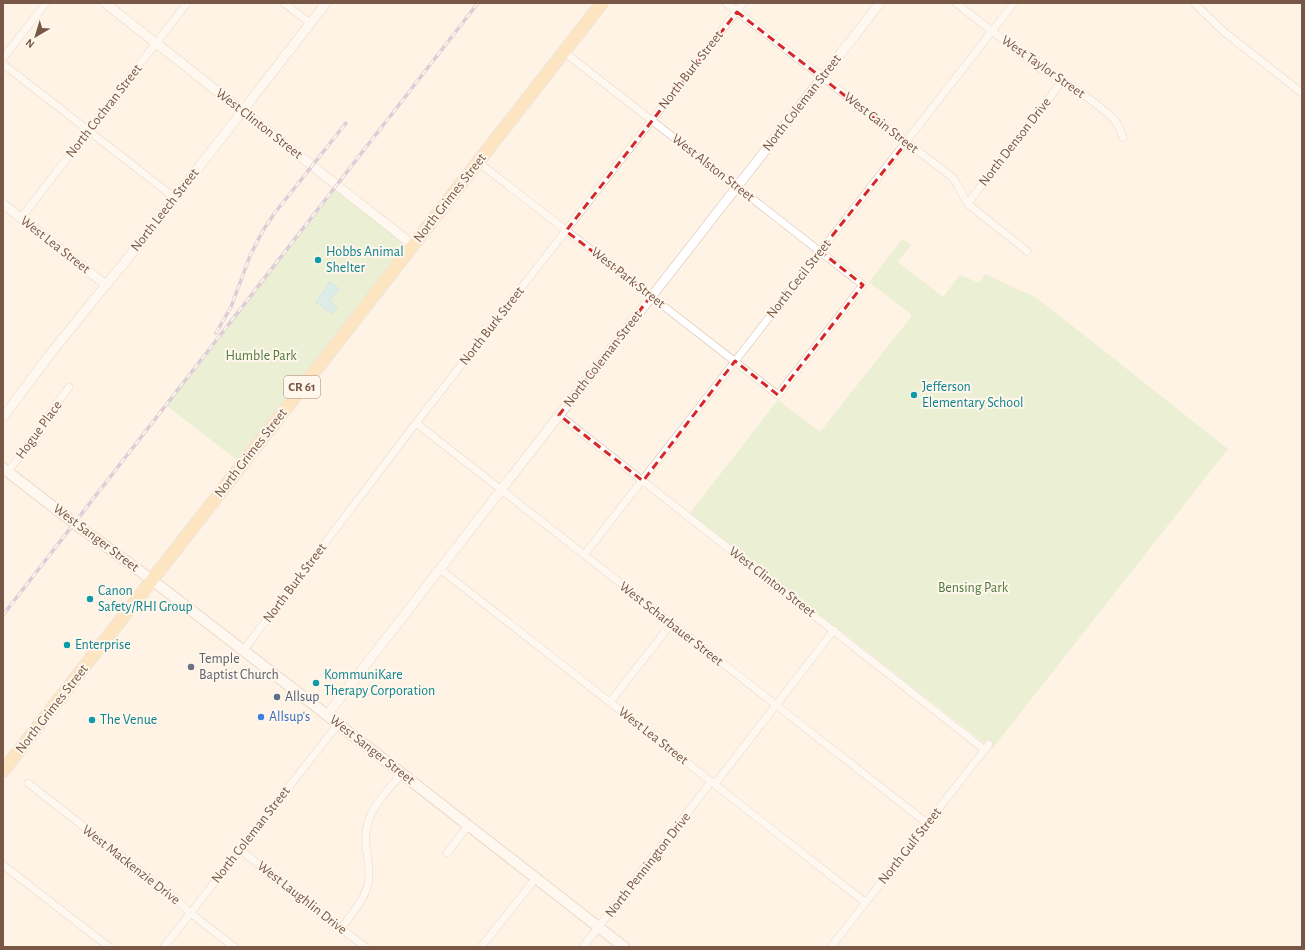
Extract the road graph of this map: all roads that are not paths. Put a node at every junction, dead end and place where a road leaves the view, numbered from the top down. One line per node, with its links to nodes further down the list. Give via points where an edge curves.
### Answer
1 (46, 3): 18 (street)
2 (105, 3): 16 (street, West Clinton Street)
3 (187, 3): 16 (street, North Cochran Street)
4 (284, 3): 14 (street)
5 (326, 3): 14 (street, North Leech Street)
6 (602, 3): 17 (main road, North Grimes Street / CR 61)
7 (726, 3): 13 (street, West Cain Street)
8 (743, 3): 13 (street, North Burk Street)
9 (880, 3): 20 (street, North Coleman Street)
10 (956, 3): 15 (street, West Taylor Street)
11 (1014, 3): 15 (street, North Cecil Street)
12 (1194, 3): 22 (street, via 1223,31)
13 (737, 12): 20 (street, West Cain Street); 24 (street, North Burk Street)
14 (310, 24): 23 (street, North Leech Street)
15 (992, 31): 21 (street, West Taylor Street, via 1042,70); 27 (street, North Cecil Street)
16 (156, 43): 23 (street, West Clinton Street); 25 (street, North Cochran Street)
17 (564, 52): 24 (street, West Alston Street); 28 (main road, North Grimes Street / CR 61)
18 (3, 58)
19 (3, 64): 25 (street)
20 (822, 78): 27 (street, West Cain Street); 29 (street, North Coleman Street)
21 (1063, 80): 26 (street, West Taylor Street, via 1115,121); 31 (street, North Denson Drive)
22 (1302, 93)
23 (242, 111): 30 (street, North Leech Street); 35 (street, West Clinton Street)
24 (652, 120): 29 (street, West Alston Street); 34 (street, North Burk Street)
25 (89, 131): 30 (street); 33 (street, North Cochran Street)
26 (1123, 138)
27 (906, 142): 31 (street, West Cain Street, via 952,177); 37 (street, North Cecil Street)
28 (478, 162): 34 (street, West Park Street); 35 (main road, North Grimes Street / CR 61)
29 (737, 186): 37 (street, West Alston Street); 39 (street, North Coleman Street)
30 (175, 198): 38 (street, North Leech Street)
31 (968, 203): 36 (street, West Cain Street)
32 (3, 204): 33 (street, West Lea Street)
33 (21, 218): 38 (street, West Lea Street)
34 (566, 231): 39 (street, West Park Street); 45 (street, North Burk Street)
35 (413, 245): 51 (main road, North Grimes Street / CR 61)
36 (1027, 251)
37 (820, 252): 40 (street, North Cecil Street); 42 (street, West Alston Street, via 862,285)
38 (106, 285): 44 (street, North Leech Street)
39 (651, 296): 40 (street, West Park Street); 43 (street, North Coleman Street)
40 (735, 362): 42 (street, West Park Street); 47 (street, North Cecil Street)
41 (69, 387): 46 (street, Hogue Place)
42 (778, 395)
43 (558, 415): 47 (street, West Clinton Street); 48 (street, North Coleman Street)
44 (3, 417)
45 (416, 423): 48 (street, West Scharbauer Street); 54 (street, North Burk Street)
46 (5, 470): 51 (main road, West Sanger Street)
47 (642, 481): 49 (street, North Cecil Street); 53 (street, West Clinton Street)
48 (501, 490): 49 (street, West Scharbauer Street); 50 (street, North Coleman Street)
49 (584, 556): 52 (street, West Scharbauer Street)
50 (440, 569): 55 (street, West Lea Street); 57 (street, North Coleman Street)
51 (152, 580): 54 (main road, West Sanger Street); 60 (main road, North Grimes Street / CR 61)
52 (671, 624): 55 (street); 56 (street, West Scharbauer Street)
53 (834, 630): 56 (street, North Pennington Drive); 59 (street, West Clinton Street)
54 (243, 650): 57 (main road, West Sanger Street)
55 (610, 702): 63 (street, West Lea Street)
56 (776, 706): 63 (street, North Pennington Drive); 64 (street, West Scharbauer Street)
57 (327, 715): 58 (main road, West Sanger Street)
58 (338, 724): 61 (main road, West Sanger Street); 66 (street, North Coleman Street)
59 (987, 747): 64 (street, North Gulf Street)
60 (3, 771)
61 (401, 774): 65 (main road, West Sanger Street); 73 (street, via 372,813 365,838 368,868 366,889 359,904)
62 (28, 783): 71 (street, West Mackenzie Drive, via 176,899)
63 (713, 783): 70 (street, West Lea Street); 72 (street, North Pennington Drive)
64 (928, 824): 70 (street, North Gulf Street)
65 (468, 826): 67 (street); 69 (main road, West Sanger Street)
66 (239, 849): 71 (street, North Coleman Street); 73 (street, West Laughlin Drive)
67 (447, 853)
68 (3, 865): 74 (street)
69 (536, 878): 72 (main road, West Sanger Street); 78 (street)
70 (866, 903): 81 (street, North Gulf Street)
71 (190, 913): 75 (street, North Coleman Street); 76 (street, West Mackenzie Drive)
72 (599, 927): 79 (street, North Pennington Drive); 80 (main road, West Sanger Street)
73 (341, 929): 77 (street, West Laughlin Drive)
74 (109, 947)
75 (164, 947)
76 (234, 947)
77 (365, 947)
78 (481, 947)
79 (583, 947)
80 (624, 947)
81 (831, 947)

